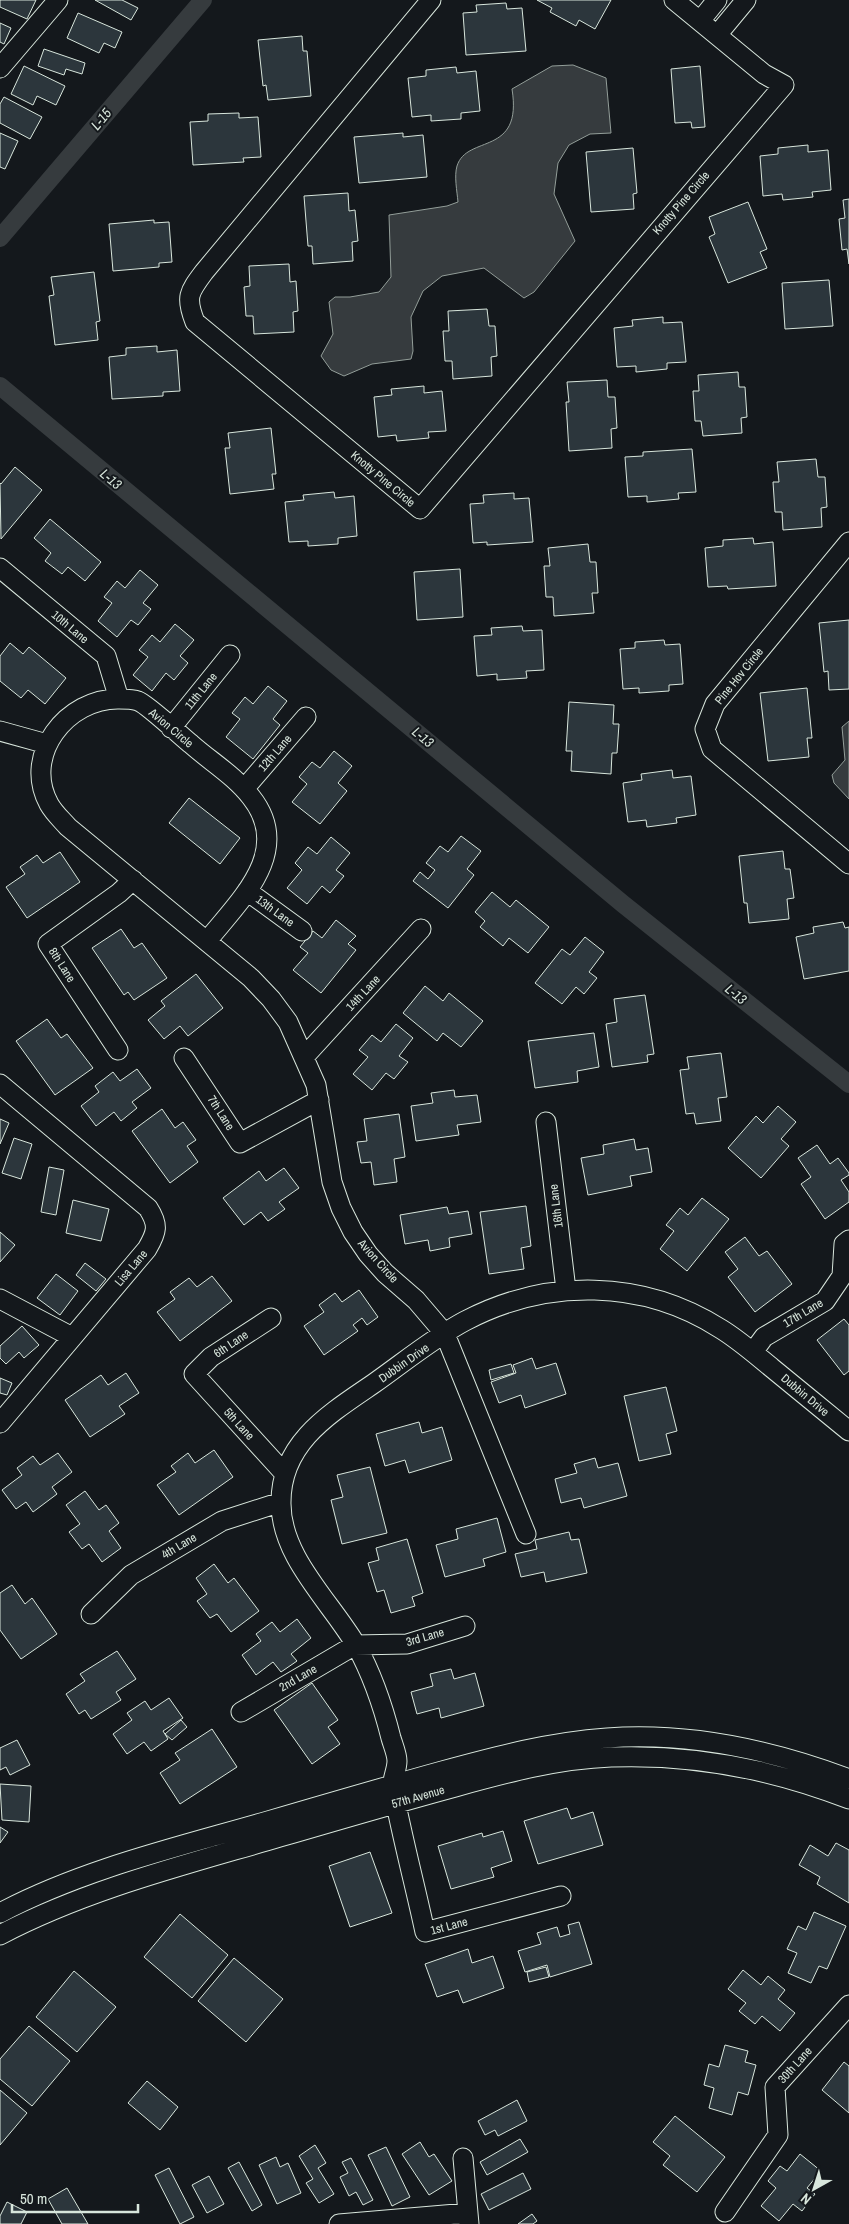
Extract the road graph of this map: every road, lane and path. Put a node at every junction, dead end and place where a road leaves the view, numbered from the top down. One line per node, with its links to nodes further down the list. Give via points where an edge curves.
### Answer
1 (58, 0): 8 (street)
2 (431, 0): 7 (street, Knotty Pine Circle, via 204,272 193,287 188,304 195,322 420,509 784,85 764,74)
3 (674, 0): 6 (street, Knotty Pine Circle)
4 (717, 0): 6 (street)
5 (746, 0): 7 (street)
6 (700, 21): 7 (street, Knotty Pine Circle)
7 (716, 35)
8 (0, 68)
9 (849, 542): 18 (street, Pine Hov Circle, via 715,704 705,729 712,749)
10 (0, 568): 12 (street, 10th Lane, via 106,656)
11 (230, 654): 14 (street, 11th Lane)
12 (119, 699): 14 (street, Avion Circle, via 139,701); 16 (street, Avion Circle, via 76,712 60,724)
13 (306, 717): 17 (street, 12th Lane)
14 (171, 728): 17 (street, Avion Circle)
15 (0, 731): 16 (street)
16 (46, 744): 19 (street, Avion Circle, via 41,780 55,814)
17 (244, 789): 20 (street, Avion Circle, via 252,797 263,820 266,846 261,871)
18 (849, 864)
19 (133, 880): 23 (street, Avion Circle); 24 (street, 8th Lane, via 48,944)
20 (247, 891): 22 (street, 13th Lane); 23 (street, Avion Circle)
21 (421, 928): 25 (street, 14th Lane)
22 (302, 931)
23 (207, 941): 25 (street, Avion Circle, via 251,978 271,1000 288,1022)
24 (118, 1050)
25 (304, 1057): 28 (street, Avion Circle)
26 (184, 1058): 28 (street, 7th Lane, via 240,1143)
27 (0, 1084): 35 (street, Lisa Lane, via 148,1208 155,1219 156,1229 147,1250)
28 (320, 1100): 34 (street, Avion Circle, via 332,1182 353,1232 385,1273 416,1300)
29 (546, 1122): 31 (street, 16th Lane)
30 (849, 1240): 36 (street, 17th Lane, via 844,1244 842,1276 825,1301 764,1337)
31 (566, 1290): 34 (street, Dubbin Drive, via 506,1303); 36 (street, Dubbin Drive, via 626,1292 660,1300 704,1318)
32 (0, 1300): 35 (street)
33 (271, 1318): 37 (street, 6th Lane, via 211,1357)
34 (445, 1334): 40 (street, Dubbin Drive, via 315,1426 298,1444); 42 (street, Avion Circle)
35 (72, 1337): 38 (street, Lisa Lane)
36 (753, 1352): 39 (street, Dubbin Drive)
37 (194, 1374): 40 (street, 5th Lane)
38 (0, 1423)
39 (849, 1432)
40 (284, 1474): 41 (street, Dubbin Drive)
41 (281, 1502): 43 (street, 4th Lane, via 222,1521 131,1575); 45 (street, Dubbin Drive, via 284,1529 293,1552)
42 (526, 1534)
43 (91, 1614)
44 (465, 1626): 45 (street, 3rd Lane, via 407,1644)
45 (355, 1645): 46 (street, 2nd Lane); 48 (street, Dubbin Drive, via 372,1678 397,1759)
46 (241, 1712)
47 (849, 1779): 48 (street, 57th Avenue, via 778,1755 724,1743 666,1737 562,1742 517,1750)
48 (392, 1785): 50 (street, 1st Lane); 52 (street, 57th Avenue, via 115,1866 20,1902)
49 (849, 1799): 50 (street, 57th Avenue, via 765,1771 666,1756 566,1761 521,1769)
50 (396, 1803): 51 (street, 1st Lane, via 425,1932); 53 (street, 57th Avenue, via 121,1884)
51 (562, 1896)
52 (0, 1913)
53 (0, 1934)
54 (849, 2005): 56 (street, 30th Lane, via 775,2086 778,2134)
55 (463, 2158): 57 (street)
56 (725, 2212)
57 (469, 2219): 58 (street)
58 (339, 2224)

